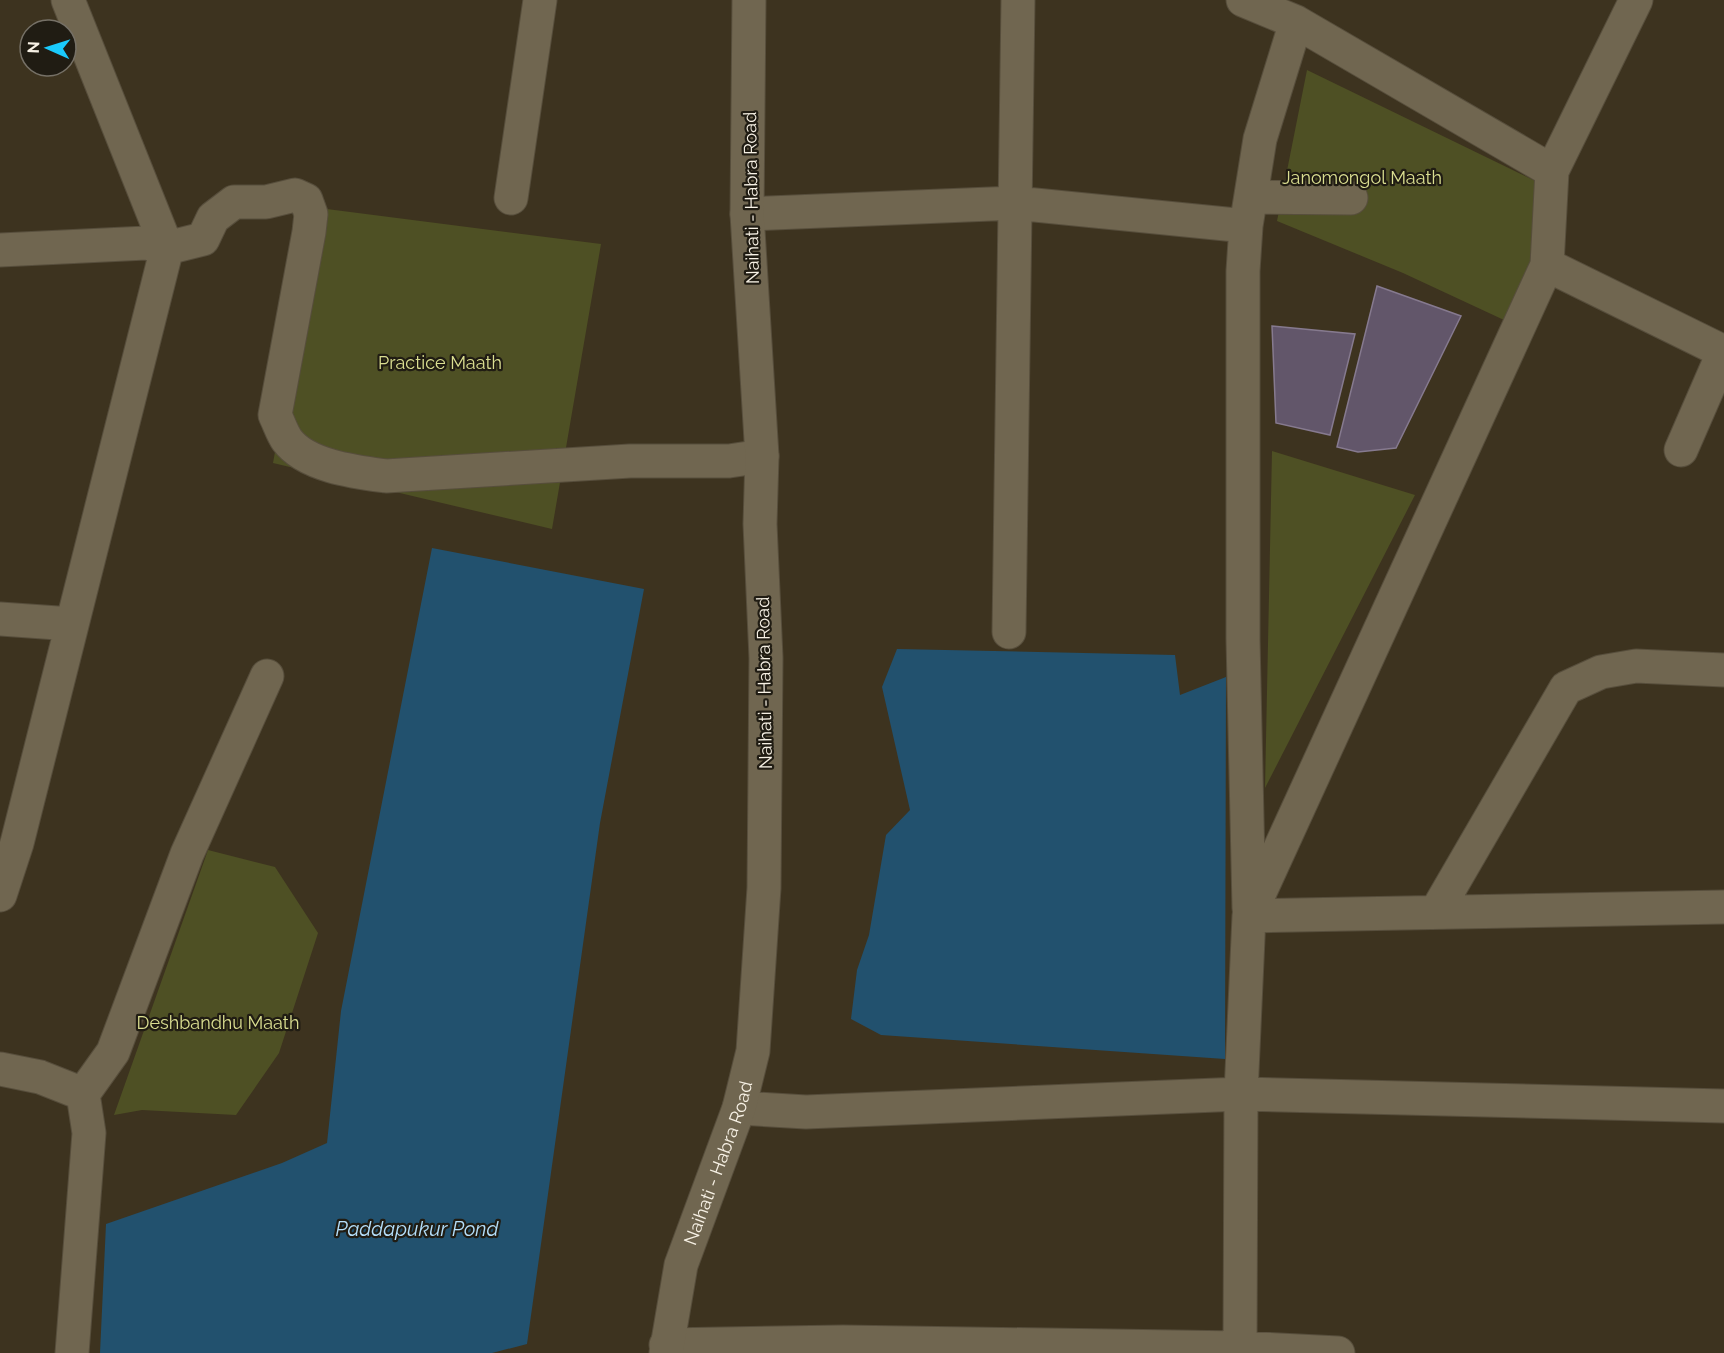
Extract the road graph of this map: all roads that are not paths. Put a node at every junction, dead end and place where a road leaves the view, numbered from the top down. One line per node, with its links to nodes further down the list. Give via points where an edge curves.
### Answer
1 (68, 0): 14 (street)
2 (540, 0): 9 (street)
3 (749, 0): 13 (street, Naihati - Habra Road)
4 (1018, 0): 11 (street)
5 (1243, 0): 7 (street)
6 (1636, 0): 8 (street)
7 (1296, 22): 8 (street); 12 (street, via 1260,139)
8 (1552, 171): 16 (street)
9 (511, 198)
10 (1352, 198): 12 (street)
11 (1015, 202): 12 (street); 13 (street); 22 (street)
12 (1249, 212): 28 (street, via 1243,283 1243,639)
13 (747, 214): 19 (street, Naihati - Habra Road)
14 (167, 248): 15 (street, via 146,243); 19 (street, via 203,239 213,218 234,202 266,202 295,195 306,200 309,232 275,415 286,440 302,456 351,472 386,476); 21 (street)
15 (0, 250)
16 (1547, 265): 17 (street); 28 (street)
17 (1724, 352): 18 (street)
18 (1682, 450)
19 (762, 456): 33 (street, Naihati - Habra Road, via 760,524 766,658 764,888 753,1051)
20 (0, 619): 21 (street)
21 (72, 624): 25 (street, via 17,843)
22 (1009, 632)
23 (1724, 670): 27 (street, via 1636,666 1601,672 1566,688)
24 (267, 676): 30 (street, via 187,854 113,1052)
25 (0, 895)
26 (1724, 907): 27 (street)
27 (1436, 912): 28 (street)
28 (1249, 916): 31 (street)
29 (0, 1069): 30 (street, via 40,1077)
30 (83, 1094): 36 (street, via 89,1133)
31 (1241, 1094): 32 (street); 33 (street, via 806,1112); 35 (street)
32 (1724, 1106)
33 (739, 1108): 34 (street, Naihati - Habra Road, via 681,1265)
34 (666, 1349): 35 (street, via 843,1342)
35 (1240, 1351): 37 (street)
36 (72, 1353)
37 (1338, 1353)

